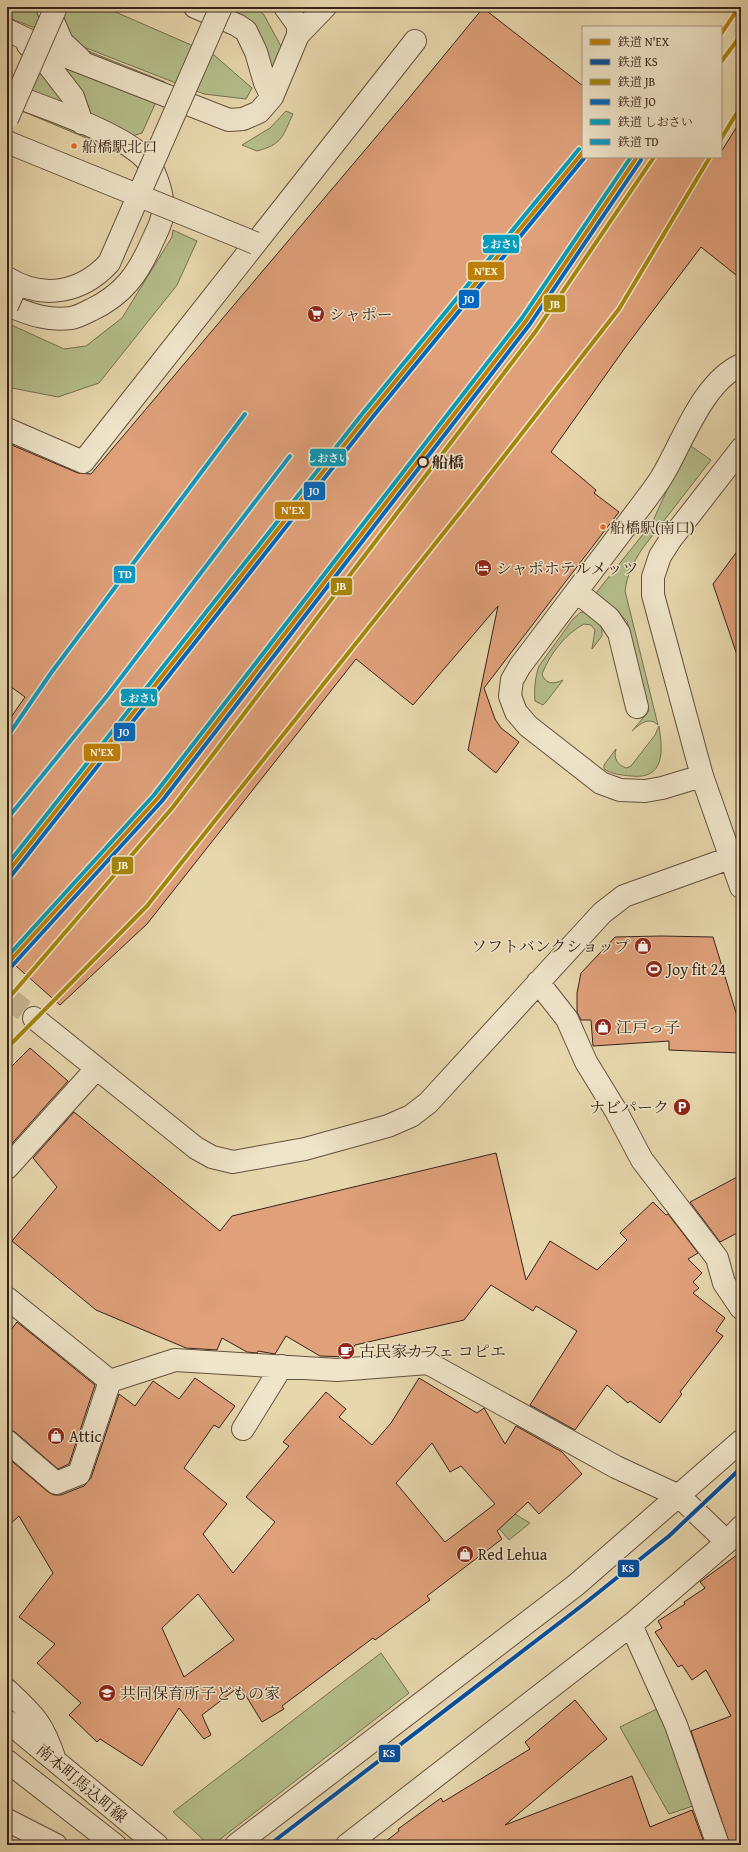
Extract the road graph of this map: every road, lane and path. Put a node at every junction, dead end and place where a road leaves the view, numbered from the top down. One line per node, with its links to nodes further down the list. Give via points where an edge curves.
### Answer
1 (47, 7): 10 (street, via 62,42 70,52)
2 (56, 7): 13 (street, bridge)
3 (195, 7): 12 (street, via 246,31)
4 (221, 7): 16 (street, bridge)
5 (285, 7): 8 (street, via 298,25)
6 (325, 7): 8 (street)
7 (7, 31): 10 (street); 14 (street, via 31,47 46,62 72,98)
8 (298, 35): 12 (street)
9 (415, 41): 17 (street)
10 (87, 64): 12 (street, via 230,120 259,112)
11 (7, 93): 14 (street)
12 (272, 97)
13 (7, 119)
14 (82, 123): 19 (street, via 130,147 147,162 158,182 163,211 157,233 130,283 107,302 73,317 49,319)
15 (7, 142): 16 (street, bridge)
16 (140, 195): 17 (street, bridge); 18 (street, bridge, via 109,263 88,282 70,289 50,290 33,289)
17 (255, 243): 21 (street, via 83,462)
18 (12, 281): 19 (street, bridge)
19 (7, 305)
20 (741, 365): 23 (street, via 732,369 706,397 664,473)
21 (7, 429)
22 (741, 449): 25 (street, via 671,539 660,556 653,577 653,595)
23 (577, 592): 24 (street, via 609,618 619,634); 25 (street, via 512,680 510,696 516,712 528,726 601,783 620,790 645,791)
24 (637, 707)
25 (702, 776): 26 (street)
26 (736, 856): 27 (street); 28 (street, via 624,896 602,913)
27 (741, 887)
28 (538, 982): 30 (street, via 428,1103 411,1116 388,1126 305,1149 233,1162 212,1157 196,1148); 33 (street, via 567,1019 586,1062 642,1160 717,1258 724,1283)
29 (34, 1018): 30 (street)
30 (96, 1069): 31 (street)
31 (7, 1168)
32 (7, 1298): 35 (street)
33 (741, 1308)
34 (282, 1366): 35 (street, via 175,1360); 36 (street); 39 (street, via 337,1370 428,1363 616,1467)
35 (110, 1381): 37 (street, via 79,1474 56,1483)
36 (243, 1429)
37 (7, 1441)
38 (741, 1441): 39 (street)
39 (679, 1496): 40 (street); 50 (street, via 576,1585)
40 (734, 1534): 41 (street)
41 (630, 1626): 51 (street); 52 (street, via 676,1725)
42 (7, 1690): 45 (street, via 32,1713 43,1728)
43 (7, 1721): 45 (street, 南本町馬込町線)
44 (7, 1761): 48 (street, 南本町馬込町線)
45 (55, 1761): 49 (street, 南本町馬込町線)
46 (7, 1820): 47 (street)
47 (56, 1845)
48 (115, 1845)
49 (157, 1845)
50 (236, 1845)
51 (347, 1845)
52 (718, 1845)

